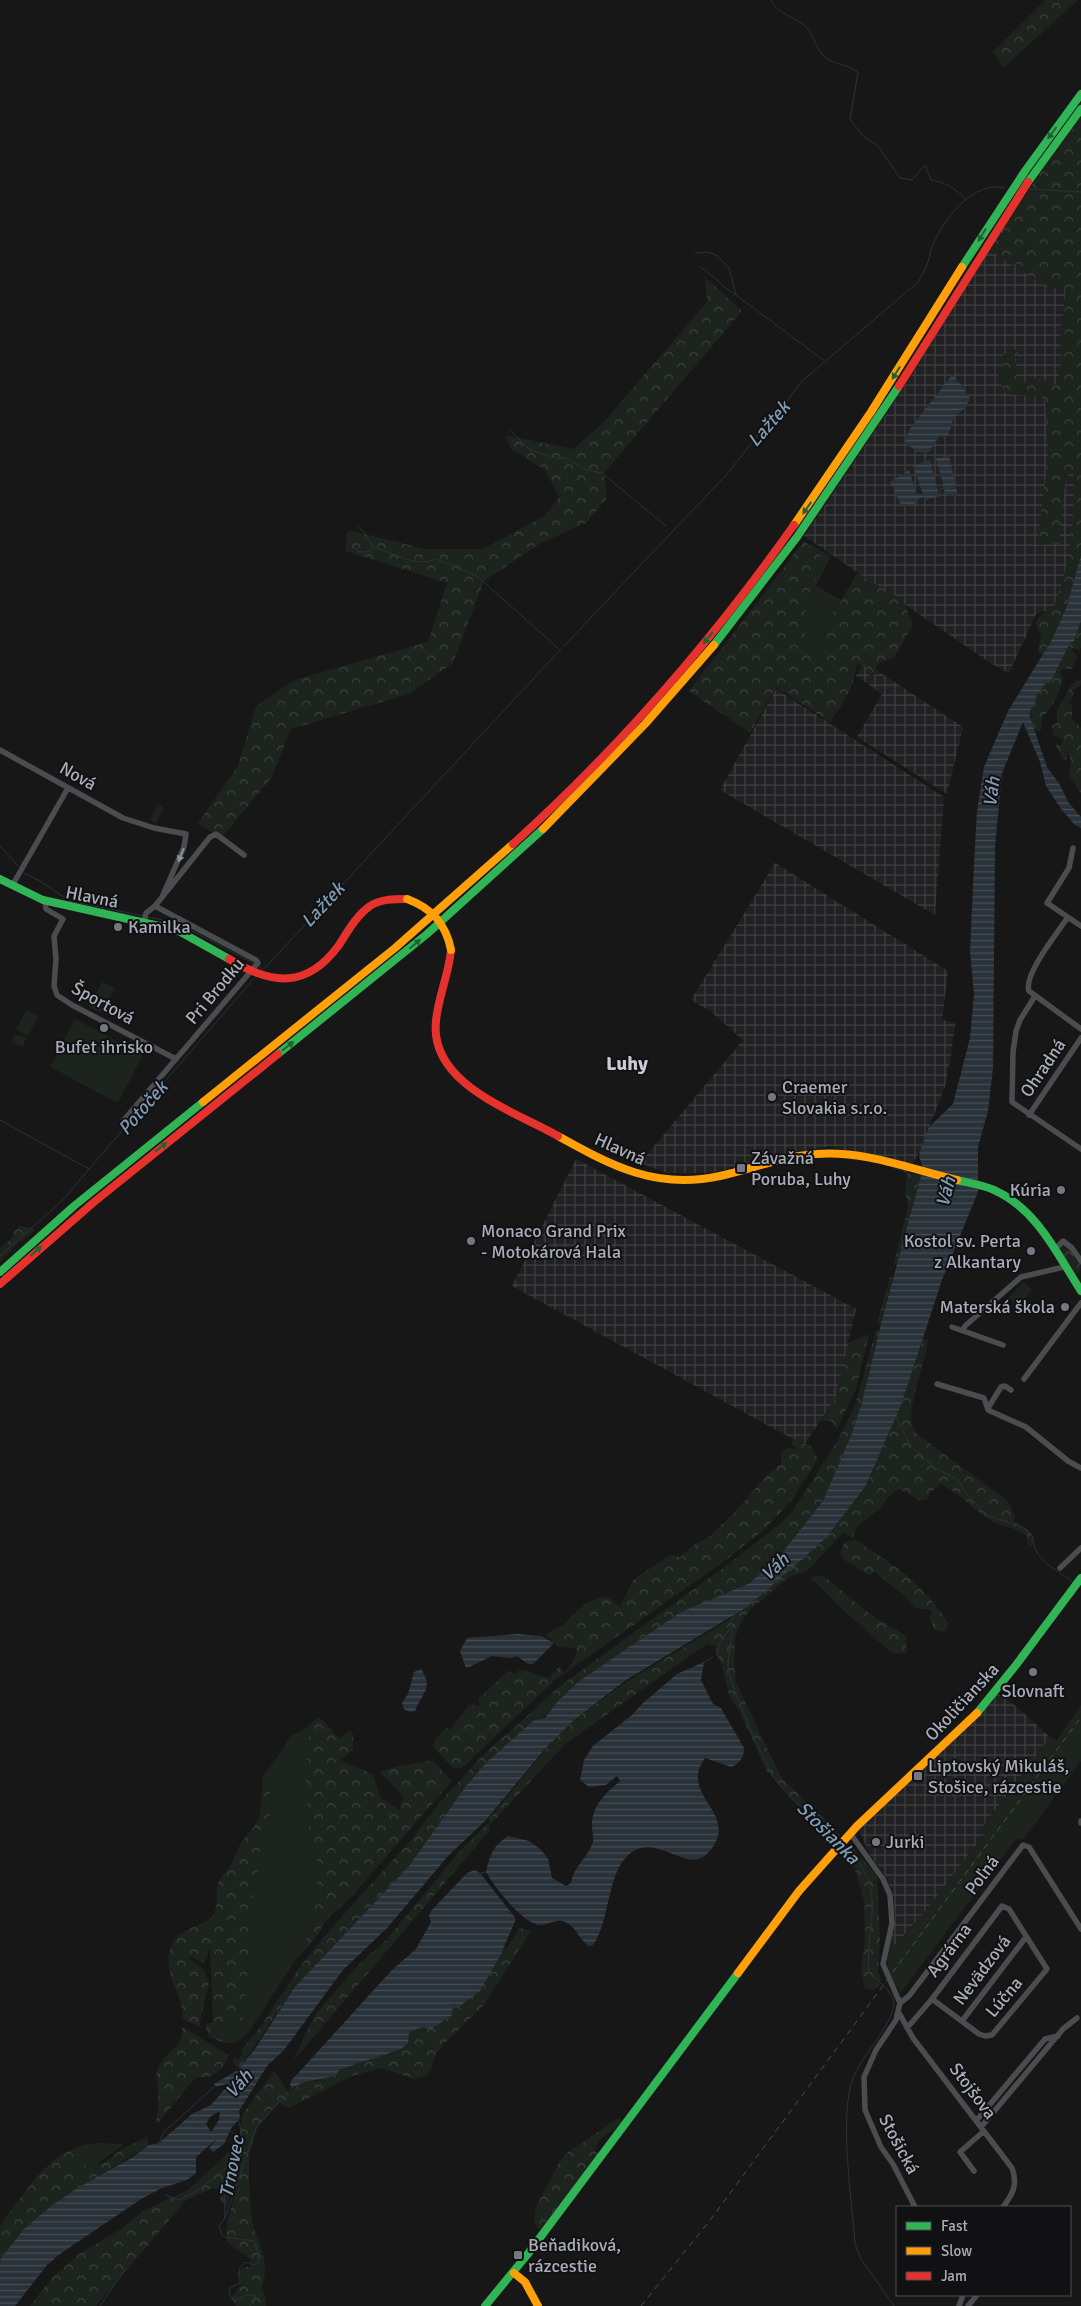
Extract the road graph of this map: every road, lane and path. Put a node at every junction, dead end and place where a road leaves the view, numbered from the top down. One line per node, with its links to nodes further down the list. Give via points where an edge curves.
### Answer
1 (1081, 94): 26 (main road, one-way to 26, via 1009,194 873,409 780,546 700,648 617,742 526,833 422,926 116,1172)
2 (1081, 109): 28 (main road, one-way to 2, via 130,1172 426,935 532,840 622,750 712,647 810,520 1018,197)
3 (0, 750): 4 (street, Nová)
4 (68, 788): 8 (street); 9 (street, Nová, one-way to 9, via 123,818 186,834 186,842)
5 (1073, 848): 12 (street, via 1069,868 1047,903)
6 (244, 855): 9 (street, via 216,834 203,843)
7 (0, 879): 8 (main road, Hlavná)
8 (12, 886): 10 (main road, Hlavná)
9 (162, 897): 11 (street)
10 (45, 901): 13 (main road, Hlavná, via 66,908); 19 (street, Športová, via 46,909 63,919 54,936 55,991 61,999)
11 (155, 906): 13 (street); 15 (street, Pri Brodku, via 256,960)
12 (1068, 917): 14 (street); 16 (street, via 1028,980 1028,989)
13 (145, 918): 15 (main road, Hlavná)
14 (1081, 926)
15 (256, 970): 19 (street, Pri Brodku); 23 (main road, Hlavná, bridge, via 283,980 306,976 322,966 354,920 370,906 385,899 407,899 423,905 439,918 448,934 449,970 435,1029 440,1051 452,1070 481,1094 615,1165 649,1178 689,1180 831,1153 863,1157 984,1187 1019,1204)
16 (1035, 996): 17 (street); 20 (street, via 1018,1023 1013,1052 1012,1102)
17 (1081, 1030)
18 (1081, 1038): 20 (street, Ohradná)
19 (176, 1059): 21 (street, Pri Brodku)
20 (1029, 1115): 22 (street)
21 (123, 1121)
22 (1081, 1149)
23 (1054, 1250): 24 (street, via 1063,1241); 25 (main road, Hlavná)
24 (1081, 1261)
25 (1064, 1267): 27 (main road, Hlavná); 32 (street, via 1021,1277)
26 (0, 1272)
27 (1078, 1279): 29 (main road, Hlavná)
28 (0, 1284)
29 (1081, 1291)
30 (1081, 1303): 34 (street)
31 (952, 1327): 32 (street)
32 (963, 1330): 33 (street)
33 (1003, 1345)
34 (1024, 1379)
35 (937, 1384): 37 (street, via 982,1397)
36 (1011, 1390): 37 (street, via 1001,1387)
37 (988, 1408): 38 (street, via 1026,1427)
38 (1081, 1468)
39 (1081, 1548): 40 (street)
40 (1060, 1568)
41 (1078, 1582): 42 (main road, Okoličianska, via 977,1712)
42 (850, 1833): 47 (street, via 890,1894 892,1923 883,1964); 58 (main road, Okoličianska, via 776,1922)
43 (1081, 1929): 47 (street, Poľná, via 1029,1847 1022,1845 909,1996)
44 (1026, 1937): 45 (street, Agrárna); 46 (street, Agrárna, via 1009,1909 1002,1906); 50 (street, Nevädzová)
45 (1047, 1969): 50 (street, Lúčna, via 992,2035 982,2036)
46 (932, 1998): 50 (street, Lúčna); 51 (street, Agrárna)
47 (900, 2003): 48 (street)
48 (899, 2013): 51 (street, Stojšova); 56 (street, Stošická, via 872,2057 864,2078 863,2098 872,2129)
49 (1077, 2018): 52 (street)
50 (962, 2021)
51 (907, 2028): 53 (street, Stojšova)
52 (1058, 2036): 53 (street, via 1045,2039); 54 (street)
53 (976, 2121): 54 (street, Stojšova)
54 (982, 2129): 55 (street, via 960,2152); 57 (street, Stojšova, via 1012,2168 1014,2190)
55 (974, 2172)
56 (914, 2206)
57 (1004, 2206)
58 (514, 2273): 60 (main road, Okoličianska); 61 (main road, via 525,2282)
59 (976, 2296): 62 (street)
60 (486, 2306)
61 (538, 2306)
62 (968, 2306)

